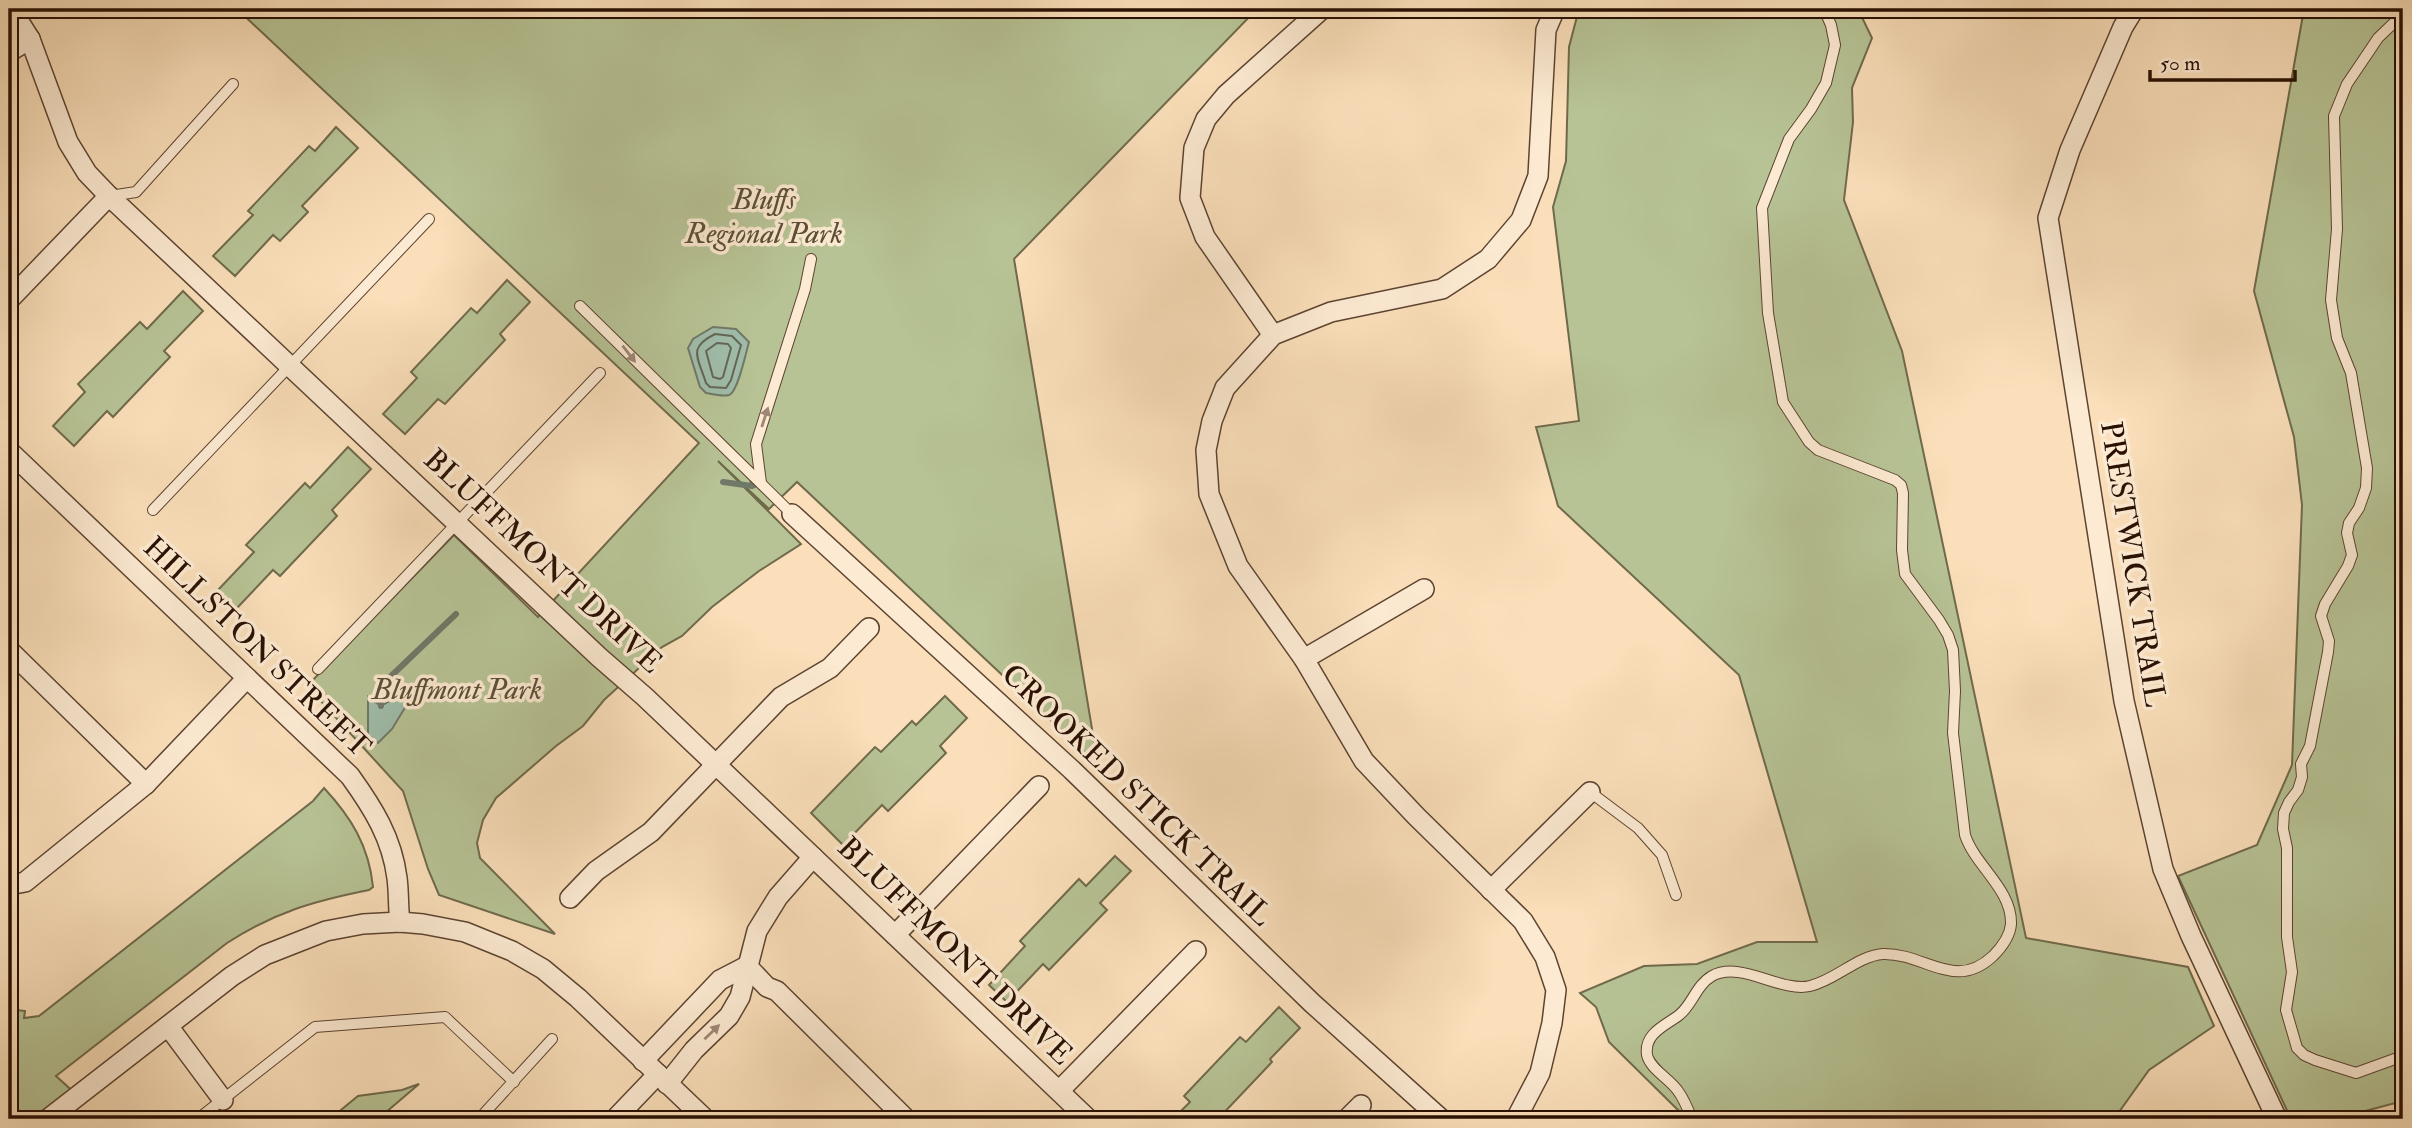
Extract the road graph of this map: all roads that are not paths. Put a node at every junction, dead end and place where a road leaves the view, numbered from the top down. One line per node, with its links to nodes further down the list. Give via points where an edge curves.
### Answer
1 (11, 9): 7 (street, BLUFFMONT DRIVE)
2 (1322, 9): 15 (street, via 1226,95 1206,119 1194,148 1190,198 1205,237)
3 (1555, 9): 15 (street, via 1546,30 1538,176 1521,220 1488,259 1442,289 1331,312)
4 (1824, 9): 60 (lane, via 1835,45 1826,83 1788,139 1762,208 1768,313 1783,402 1818,450 1901,485 1905,574 1939,620 1953,650 1953,733 1965,835 2004,896 2011,925 1997,952 1974,970 1955,971 1884,954 1808,987 1730,972 1712,976 1686,1009 1655,1031 1648,1044 1651,1064 1681,1094)
5 (2134, 9): 61 (street, PRESTWICK TRAIL, via 2070,150 2048,218 2124,701 2164,869)
6 (2403, 14): 44 (lane, via 2378,38 2347,84 2334,116 2337,229 2330,300 2356,397 2366,488 2349,523 2352,555 2321,616 2329,652 2310,746 2301,764 2302,777 2284,813 2283,829 2292,972 2286,1010 2297,1048 2315,1060 2356,1073)
7 (30, 39): 8 (street); 10 (street, BLUFFMONT DRIVE, via 68,142 87,173)
8 (9, 52)
9 (233, 84): 10 (lane, via 136,192)
10 (109, 196): 13 (street); 16 (street, BLUFFMONT DRIVE)
11 (429, 219): 16 (lane)
12 (811, 259): 19 (lane, one-way to 12, via 756,444)
13 (9, 300)
14 (580, 306): 19 (lane, one-way to 19)
15 (1273, 335): 26 (street, via 1225,388 1206,450 1209,494 1238,566)
16 (291, 365): 20 (lane); 22 (street, BLUFFMONT DRIVE)
17 (600, 373): 22 (lane)
18 (9, 451): 28 (street, HILLSTON STREET)
19 (761, 484): 21 (lane)
20 (153, 510)
21 (792, 513): 58 (street, CROOKED STICK TRAIL)
22 (457, 522): 27 (lane); 29 (street, BLUFFMONT DRIVE)
23 (1424, 589): 26 (street)
24 (869, 628): 29 (street, via 830,667 781,697)
25 (9, 650): 30 (street)
26 (1304, 659): 35 (street, via 1364,761)
27 (318, 669)
28 (247, 678): 30 (street); 38 (street, HILLSTON STREET, via 350,776 373,807 388,839)
29 (716, 764): 33 (street, BLUFFMONT DRIVE); 37 (street, via 651,832 596,871)
30 (146, 784): 34 (street, via 24,882)
31 (1039, 786): 39 (street)
32 (1590, 792): 35 (street); 36 (lane, via 1638,828 1662,855)
33 (813, 857): 39 (street, BLUFFMONT DRIVE); 41 (street, via 778,897 757,931)
34 (9, 885)
35 (1491, 890): 59 (street, via 1523,921 1545,957 1556,990 1540,1073)
36 (1676, 895)
37 (570, 898)
38 (400, 922): 42 (street, via 326,931 265,955); 45 (street, via 465,932 543,969)
39 (895, 935): 47 (street, BLUFFMONT DRIVE)
40 (1196, 951): 47 (street)
41 (747, 966): 45 (street, via 720,980); 45 (street, one-way to 41, via 694,1050 729,1016 740,997); 55 (street)
42 (169, 1026): 48 (street); 50 (street)
43 (552, 1039): 46 (lane)
44 (2403, 1056)
45 (656, 1073): 53 (street); 54 (street)
46 (514, 1082): 48 (lane, via 445,1017 315,1027); 52 (lane)
47 (1059, 1091): 56 (street, BLUFFMONT DRIVE)
48 (223, 1100): 51 (lane)
49 (1361, 1105): 57 (street)
50 (48, 1119)
51 (198, 1119)
52 (479, 1119)
53 (615, 1119)
54 (705, 1119)
55 (906, 1119)
56 (1088, 1119)
57 (1347, 1119)
58 (1441, 1119)
59 (1516, 1119)
60 (1692, 1119)
61 (2277, 1119)

